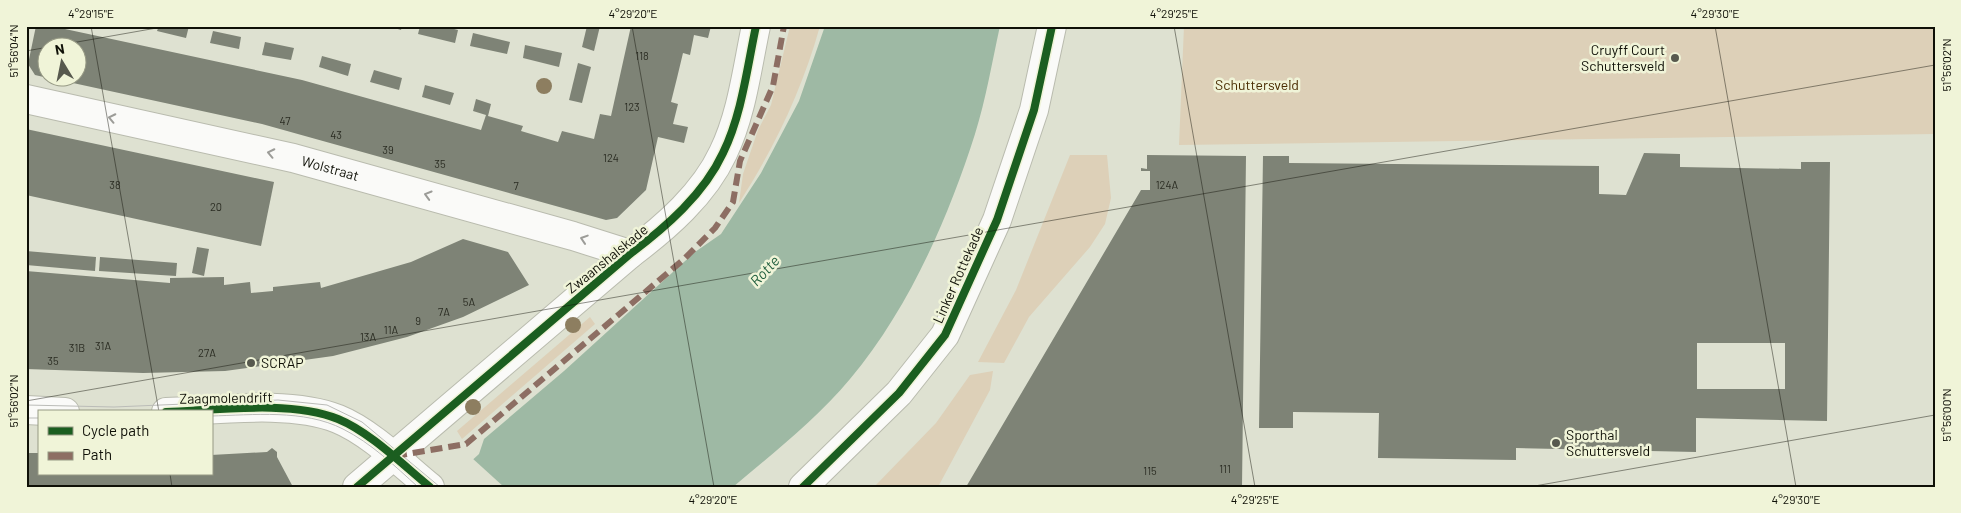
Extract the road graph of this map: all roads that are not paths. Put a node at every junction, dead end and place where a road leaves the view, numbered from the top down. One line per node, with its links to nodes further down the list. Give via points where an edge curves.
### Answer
1 (756, 26): 4 (street, Zwaanshalskade, via 735,123 723,154 667,226)
2 (1052, 26): 9 (street, Linker Rottekade, via 1034,110 997,220 945,335 899,393)
3 (26, 99): 4 (street, Wolstraat, one-way to 3, via 293,158)
4 (630, 254): 6 (street, Zwaanshalskade)
5 (206, 410): 6 (street, Zaagmolendrift, via 245,408 314,412 339,419)
6 (393, 456): 7 (street, Zwaanshalskade); 8 (street, Zaagmolendrift)
7 (357, 487)
8 (430, 487)
9 (803, 487)

